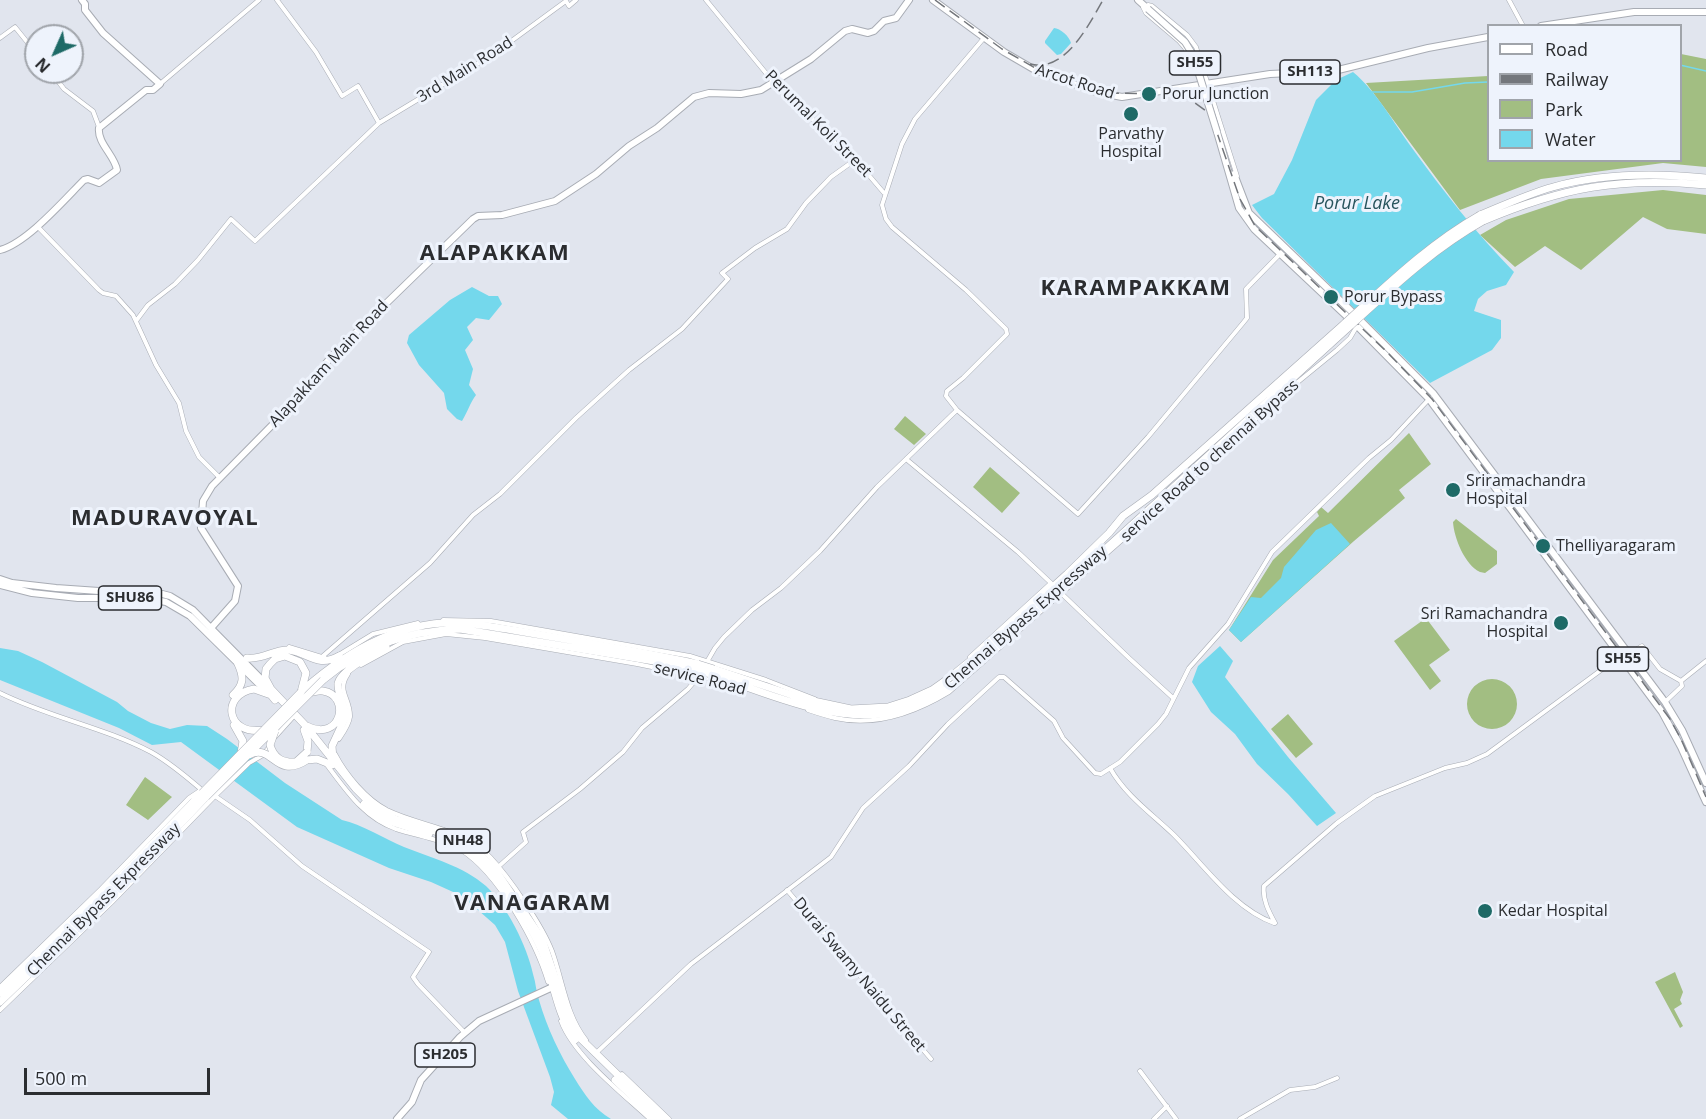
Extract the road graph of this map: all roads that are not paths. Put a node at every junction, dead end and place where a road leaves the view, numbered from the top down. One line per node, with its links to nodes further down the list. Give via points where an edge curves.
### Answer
1 (82, 0): 26 (main road, via 103,33)
2 (259, 0): 26 (street)
3 (277, 0): 30 (street, via 316,52 342,96 358,86)
4 (576, 0): 10 (street, via 569,6)
5 (706, 0): 23 (street, Perumal Koil Street)
6 (907, 0): 23 (main road, Alapakkam Main Road, via 896,18 884,21 868,33 847,30)
7 (933, 0): 19 (main road, Arcot Road / SH113)
8 (939, 0): 22 (main road, Arcot Road / SH113, via 1014,55)
9 (1509, 0): 13 (street)
10 (566, 1): 30 (street, 3rd Main Road, via 495,53)
11 (1145, 5): 20 (street, via 1152,6 1187,35); 21 (street, via 1146,13 1185,48); 33 (main road, SH55, bridge, via 1194,49)
12 (1706, 13): 14 (main road, via 1634,12); 15 (main road, via 1632,15)
13 (1522, 24)
14 (1554, 24)
15 (1570, 24)
16 (1487, 36): 24 (main road, SH113, via 1427,46 1334,71)
17 (0, 38): 18 (street, via 15,27)
18 (24, 38)
19 (984, 38): 22 (main road, Arcot Road / SH113, via 1020,63); 36 (street, via 915,119 900,147)
20 (1203, 64): 21 (street); 24 (street)
21 (1194, 67): 27 (street)
22 (1061, 79): 27 (main road, Arcot Road / SH113, via 1122,95)
23 (773, 83): 32 (street, Perumal Koil Street, via 827,132); 46 (main road, Alapakkam Main Road, via 752,93 694,97 555,201 472,219 333,356 286,411)
24 (1208, 83): 27 (main road, SH113); 28 (street)
25 (60, 84): 31 (street, via 93,111)
26 (160, 84): 31 (main road, via 146,90)
27 (1200, 84): 29 (street)
28 (1214, 102): 29 (main road); 33 (street, via 1237,175)
29 (1206, 105): 33 (street)
30 (379, 123): 41 (street, 3rd Main Road, via 255,242 231,219 198,260)
31 (99, 128): 38 (main road, via 117,170 99,183 84,180)
32 (852, 162): 36 (street, Perumal Koil Street, via 855,159); 61 (street, via 806,203 788,229 722,273 728,279 682,330 629,370 576,418)
33 (1233, 178): 40 (main road, SH55, via 1239,208); 42 (main road, SH55, via 1249,213)
34 (1706, 178): 37 (highway, via 1620,176 1577,182 1511,202)
35 (1706, 185): 37 (highway, via 1620,182 1577,189)
36 (884, 193): 44 (street, via 883,211 892,228 1006,329 1007,334 946,393)
37 (1482, 218): 42 (highway, bridge, via 1414,268)
38 (37, 225): 39 (main road, via 19,241); 41 (street, via 99,290 120,299)
39 (0, 250)
40 (1280, 254): 42 (main road, SH55); 44 (street, via 1246,289 1247,318 1078,514)
41 (136, 321): 46 (street, via 179,403 199,457)
42 (1353, 324): 43 (main road, SH55); 47 (highway); 52 (street, service Road to chennai Bypass, via 1350,338)
43 (1431, 396): 58 (main road, SH55); 59 (main road, SH55); 72 (street, via 1391,440 1272,552 1228,624 1189,668)
44 (957, 410): 45 (street)
45 (906, 459): 52 (street); 63 (street, via 819,551 724,637)
46 (219, 477): 54 (main road, Alapakkam Main Road, via 203,501 201,532 238,586 235,601)
47 (1151, 501): 48 (highway, Chennai Bypass Expressway); 49 (highway, Chennai Bypass Expressway)
48 (1109, 533): 49 (highway); 52 (highway, Chennai Bypass Expressway)
49 (1115, 540): 52 (highway, Chennai Bypass Expressway)
50 (0, 579): 53 (main road, SHU86)
51 (0, 585): 53 (main road, SHU86, via 78,598)
52 (1056, 588): 63 (street, via 948,676 920,693 888,704 852,706 821,701); 65 (highway, Chennai Bypass Expressway, bridge, via 949,678 932,690 888,707 851,709 827,705); 65 (street, service Road, via 949,692 928,705 896,716 864,721 837,719); 72 (street)
53 (107, 595): 54 (main road, SHU86, via 159,592 182,602); 64 (main road, SHU86, via 145,598 179,608)
54 (211, 628): 57 (main road, SHU86)
55 (407, 635): 65 (highway, Chennai Bypass Expressway, via 460,628); 66 (highway, Chennai Bypass Expressway, via 380,645); 82 (highway, via 345,672 339,680 346,716 332,746)
56 (378, 639): 61 (highway); 65 (highway, Chennai Bypass Expressway, via 413,628 461,623 654,654); 66 (highway, Chennai Bypass Expressway, via 330,666)
57 (236, 653): 60 (street); 69 (main road, SHU86)
58 (1629, 655): 59 (street); 67 (street, via 1642,646 1660,669); 73 (main road, SH55)
59 (1621, 657): 83 (street, via 1487,754 1385,792 1355,808 1264,886 1267,909 1275,923 1242,904 1209,874 1118,781); 87 (main road, SH55, via 1670,726)
60 (247, 658): 61 (highway, via 285,650 323,662)
61 (328, 659): 63 (street, via 373,634 391,629 440,620 476,619)
62 (1706, 661): 67 (street)
63 (706, 662): 65 (street)
64 (238, 664): 68 (highway, via 243,677); 69 (main road, SHU86)
65 (698, 670): 82 (street, service Road, via 446,634 403,642 347,675 342,688 350,716 334,748); 88 (street, via 688,689 642,728 623,752 523,832 525,842)
66 (321, 678): 70 (highway)
67 (1682, 681): 73 (street, via 1683,686)
68 (241, 691): 69 (highway); 77 (highway, via 233,705 236,722 247,731); 80 (highway, via 233,696 228,708 243,741)
69 (271, 692): 70 (highway, via 266,669 278,658 290,657 302,664); 74 (highway, SHU86); 76 (highway, SHU86)
70 (305, 692): 75 (highway, bridge); 76 (highway, via 330,693 340,713 336,723 325,730); 77 (highway, bridge)
71 (0, 693): 86 (street, via 152,752)
72 (1173, 698): 83 (street, via 1158,724)
73 (1665, 702): 85 (main road, SH55)
74 (293, 717): 76 (highway, SHU86); 86 (street, via 263,755)
75 (283, 719): 79 (highway, bridge, via 271,738 274,755 291,762); 80 (highway, bridge)
76 (304, 728): 78 (highway, SHU86); 79 (highway)
77 (264, 730): 80 (highway, bridge)
78 (321, 747): 82 (highway, NH48)
79 (307, 756): 80 (highway, bridge, via 298,765 288,767 263,752); 81 (highway)
80 (242, 757): 86 (highway, bridge)
81 (324, 761): 82 (highway); 84 (street)
82 (335, 761): 84 (highway, NH48); 88 (highway, NH48, via 360,794 380,812 457,838 480,853)
83 (1110, 768): 89 (street, via 1095,773 1063,738 1054,721 1004,677 999,677 863,808 831,857)
84 (344, 783): 88 (highway, NH48, via 376,815 457,844)
85 (1706, 783)
86 (207, 795): 90 (street, via 189,798); 92 (highway, Chennai Bypass Expressway); 93 (highway, Chennai Bypass Expressway, via 123,884); 94 (street, via 112,902); 95 (street, via 250,820 302,866 429,952 413,977)
87 (1706, 802)
88 (493, 871): 91 (highway, NH48, via 538,931 548,951)
89 (787, 890): 96 (street, via 670,982); 97 (street, Durai Swamy Naidu Street)
90 (0, 987)
91 (554, 988): 95 (main road, SH205, via 478,1022); 96 (highway, NH48, via 572,1026); 102 (street, via 563,1026 571,1041); 103 (highway, NH48, via 564,1020 579,1045)
92 (0, 993)
93 (0, 1002)
94 (0, 1010)
95 (465, 1033): 101 (main road, SH205, via 421,1080 412,1102)
96 (596, 1053): 104 (highway, NH48); 105 (street)
97 (931, 1059)
98 (1140, 1071): 100 (street)
99 (1336, 1078): 108 (street, via 1316,1087 1290,1090)
100 (1167, 1106): 106 (street); 107 (street)
101 (397, 1119)
102 (650, 1119)
103 (656, 1119)
104 (663, 1119)
105 (669, 1119)
106 (1154, 1119)
107 (1176, 1119)
108 (1240, 1119)

